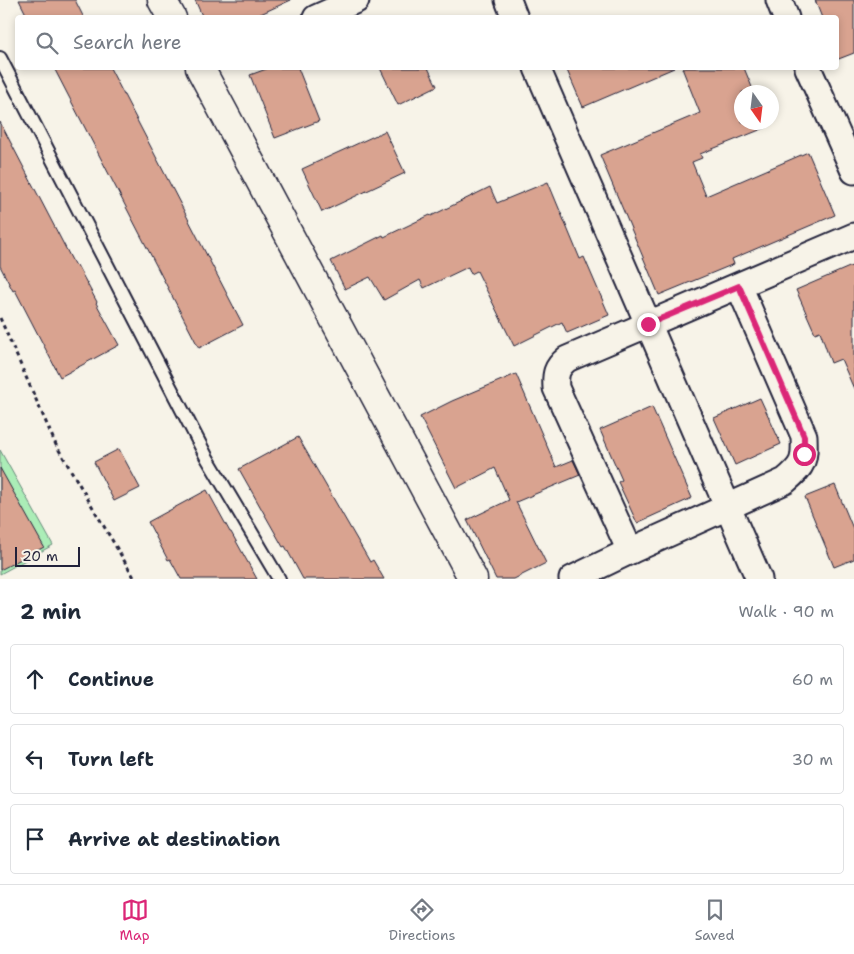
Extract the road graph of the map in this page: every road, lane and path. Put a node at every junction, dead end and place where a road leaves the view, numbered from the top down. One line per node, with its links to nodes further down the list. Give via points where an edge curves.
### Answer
1 (162, 0): 5 (street)
2 (356, 0): 6 (street)
3 (508, 0): 7 (street)
4 (779, 0): 8 (street)
5 (170, 15)
6 (323, 15)
7 (514, 15)
8 (785, 15)
9 (0, 58): 21 (lane, via 206,456)
10 (203, 70): 22 (street)
11 (538, 70): 17 (street)
12 (809, 70): 13 (street)
13 (854, 171)
14 (854, 236): 15 (street)
15 (739, 286): 17 (street); 18 (street, via 804,436 804,454 799,470 785,482)
16 (0, 318): 20 (path, via 56,445)
17 (648, 324): 18 (street); 19 (street, via 567,360 558,367 555,377 556,388)
18 (727, 508): 19 (street); 24 (street)
19 (630, 551): 23 (street)
20 (135, 579)
21 (279, 579)
22 (473, 579)
23 (572, 579)
24 (759, 579)

